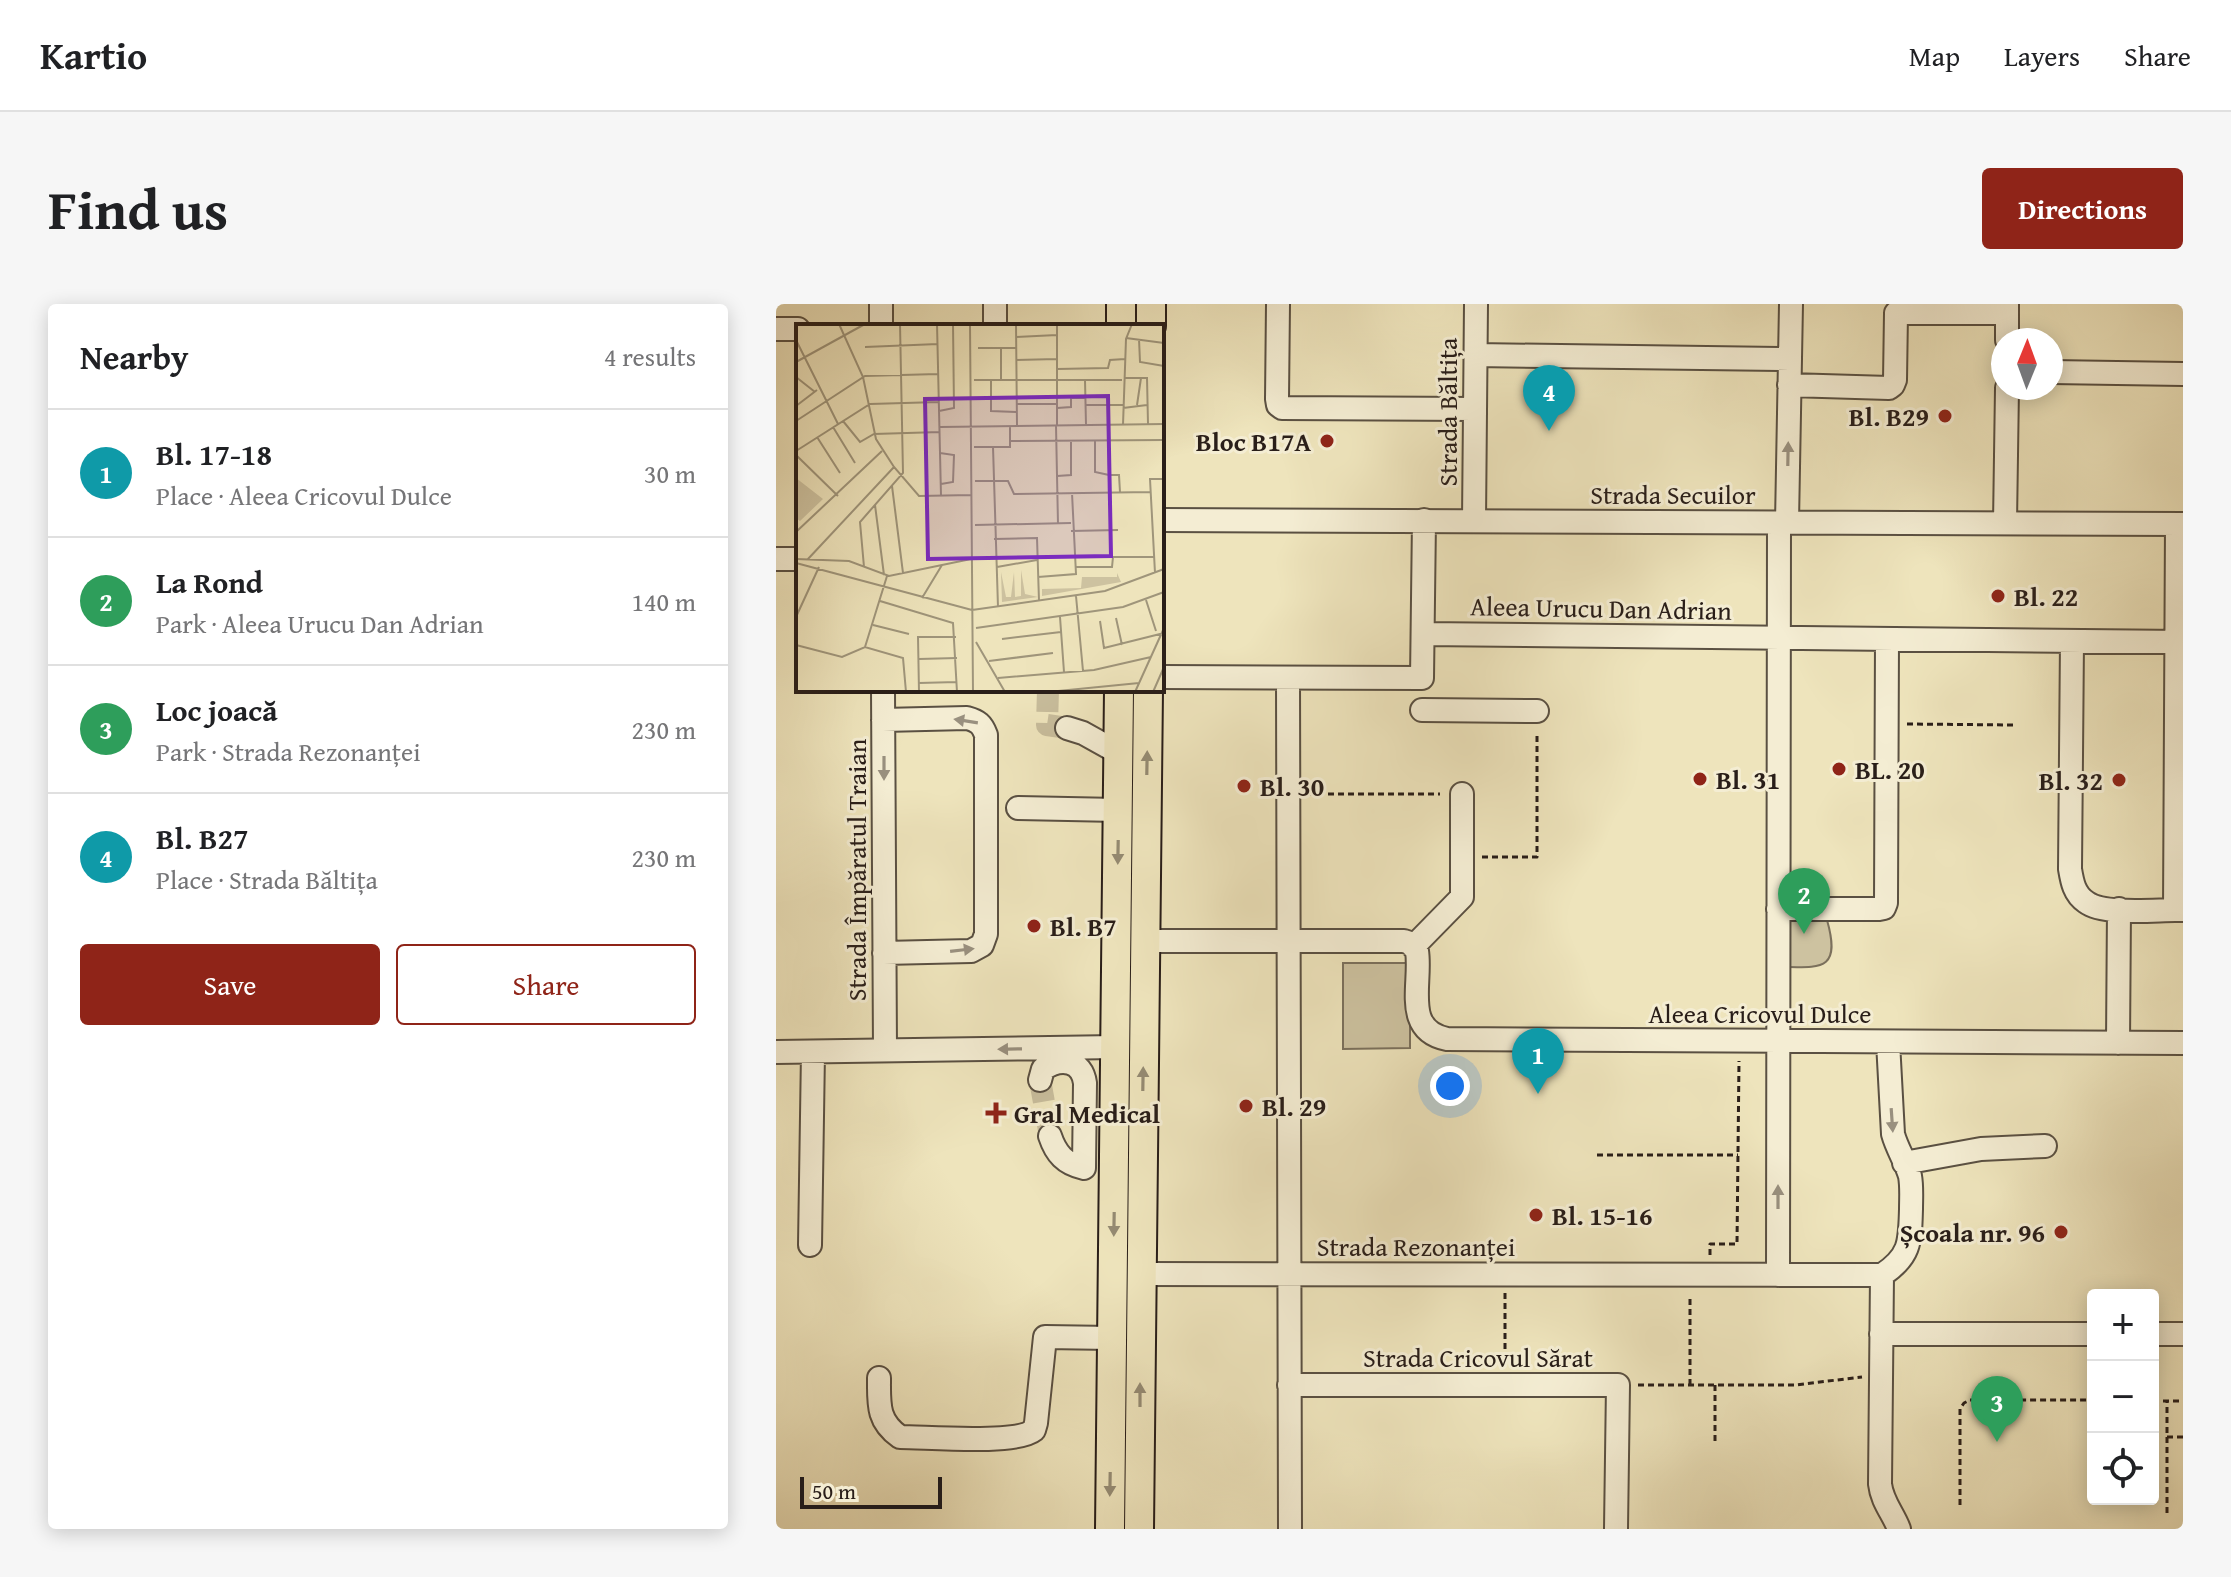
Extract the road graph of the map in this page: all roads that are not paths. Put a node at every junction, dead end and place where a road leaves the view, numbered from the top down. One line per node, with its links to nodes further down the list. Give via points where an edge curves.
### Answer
1 (1278, 304): 11 (street, via 1277,399 1282,408)
2 (1476, 304): 5 (street, Strada Băltița)
3 (1791, 304): 6 (street)
4 (2007, 309): 9 (street, via 1896,313 1895,380 1889,388)
5 (1475, 355): 6 (street); 11 (street, Strada Băltița)
6 (1789, 359): 9 (street)
7 (2063, 372): 8 (street)
8 (2183, 374)
9 (1789, 385): 15 (street, one-way to 9)
10 (2007, 400): 16 (street)
11 (1475, 409): 14 (street, Strada Băltița)
12 (1164, 520): 13 (street, Strada Secuilor)
13 (1424, 520): 14 (street, Strada Secuilor); 18 (street)
14 (1474, 521): 15 (street, Strada Secuilor)
15 (1783, 522): 16 (street, Strada Secuilor); 19 (street)
16 (2005, 523): 17 (street, Strada Secuilor)
17 (2180, 524): 22 (street)
18 (1423, 634): 19 (street, Aleea Urucu Dan Adrian); 24 (street, via 1422,678)
19 (1779, 638): 20 (street, Aleea Urucu Dan Adrian); 36 (street)
20 (1887, 639): 21 (street, Aleea Urucu Dan Adrian); 36 (street, via 1884,908)
21 (2072, 641): 22 (street, Aleea Urucu Dan Adrian); 37 (street, via 2073,887 2085,902)
22 (2180, 642): 38 (street)
23 (1164, 677): 24 (street)
24 (1288, 678): 40 (street)
25 (883, 692): 30 (street, Strada Împăratul Traian)
26 (1119, 692): 32 (main road)
27 (1148, 692): 39 (main road, one-way to 27)
28 (1422, 710): 29 (street)
29 (1537, 711)
30 (883, 720): 42 (street, Strada Împăratul Traian, one-way to 42); 42 (street, one-way to 30, via 971,951 982,945 986,735 983,726 967,718)
31 (1067, 728): 32 (street)
32 (1119, 753): 35 (main road)
33 (1462, 794): 41 (street, via 1462,897)
34 (1018, 808): 35 (street)
35 (1118, 810): 47 (main road, one-way to 47)
36 (1778, 909): 43 (street)
37 (2119, 909): 38 (street); 45 (street)
38 (2179, 910)
39 (1145, 941): 40 (street); 56 (main road, one-way to 39)
40 (1289, 941): 41 (street, via 1404,941); 59 (street)
41 (1414, 946): 43 (street, Aleea Cricovul Dulce, via 1418,1017 1437,1037)
42 (884, 953): 48 (street, Strada Împăratul Traian)
43 (1778, 1042): 44 (street, Aleea Cricovul Dulce); 60 (street, one-way to 43)
44 (1888, 1042): 45 (street, Aleea Cricovul Dulce); 54 (street, one-way to 54, via 1893,1134)
45 (2118, 1043): 46 (street, Aleea Cricovul Dulce)
46 (2183, 1043)
47 (1116, 1047): 48 (street, one-way to 48); 56 (main road)
48 (885, 1050): 50 (street)
49 (776, 1052): 50 (street)
50 (813, 1052): 57 (street)
51 (1040, 1080): 55 (street, via 1043,1069 1054,1063 1076,1064 1083,1072)
52 (1050, 1136): 55 (street, via 1062,1159)
53 (2045, 1146): 54 (street, via 1981,1149)
54 (1904, 1163): 61 (street, via 1911,1188 1909,1244 1899,1262)
55 (1084, 1168): 56 (street)
56 (1128, 1168): 58 (main road); 66 (main road, one-way to 66)
57 (810, 1245)
58 (1142, 1274): 59 (street, Strada Rezonanței); 70 (main road, one-way to 58)
59 (1289, 1274): 60 (street, Strada Rezonanței); 68 (street)
60 (1778, 1275): 61 (street, Strada Rezonanței)
61 (1882, 1275): 62 (street)
62 (1881, 1334): 63 (street); 73 (street, via 1880,1484)
63 (2087, 1334)
64 (2159, 1334): 65 (street)
65 (2183, 1334)
66 (1112, 1338): 67 (street, via 1045,1337 1036,1423 1022,1436 900,1437 883,1420); 69 (main road, one-way to 69)
67 (879, 1378)
68 (1289, 1385): 71 (street); 72 (street, Strada Cricovul Sărat, via 1618,1385)
69 (1110, 1529)
70 (1139, 1529)
71 (1290, 1529)
72 (1616, 1529)
73 (1899, 1529)

